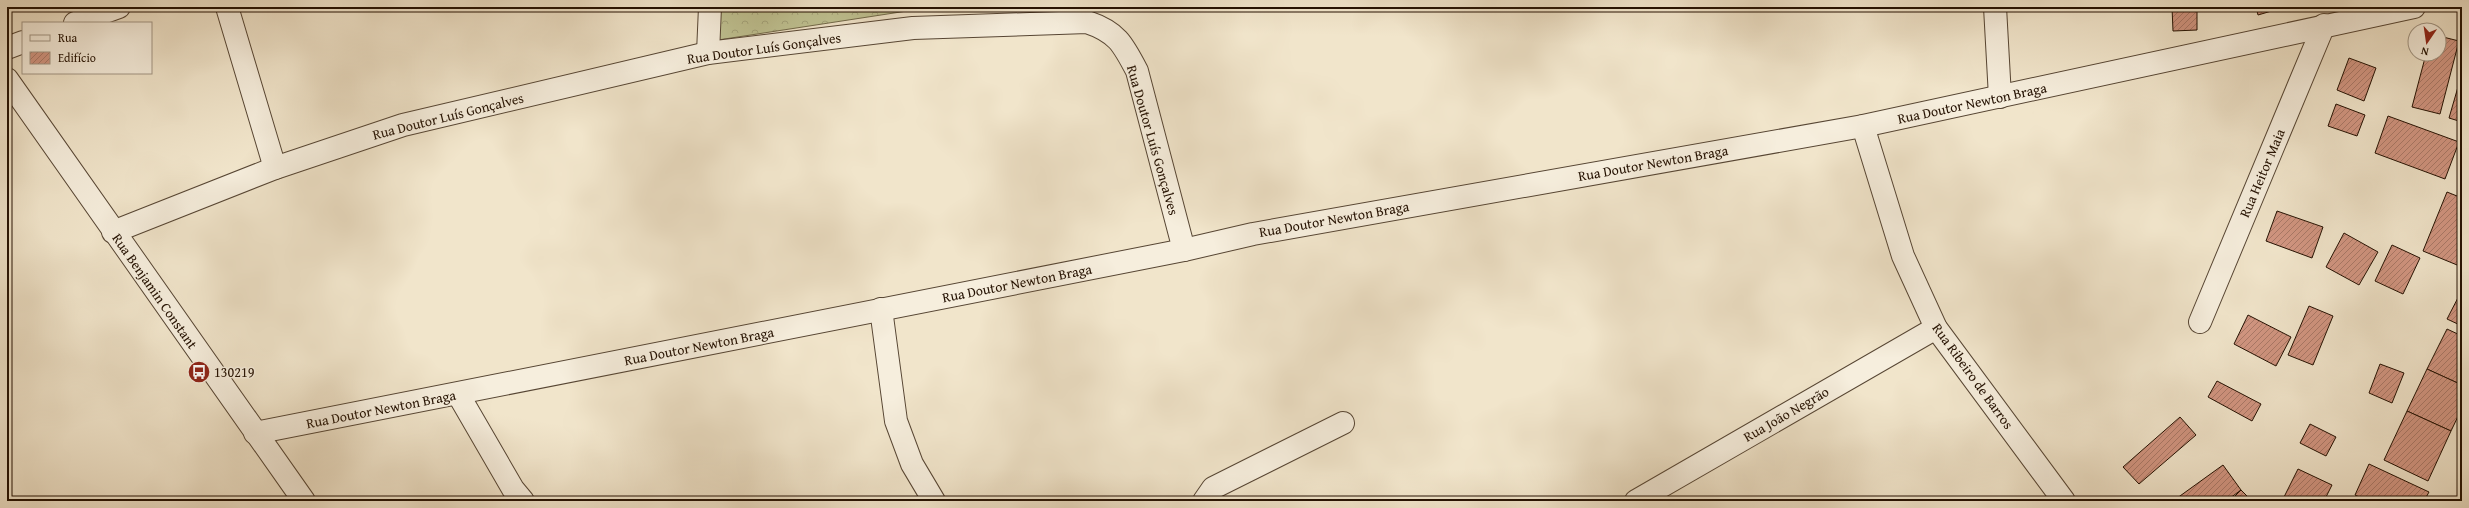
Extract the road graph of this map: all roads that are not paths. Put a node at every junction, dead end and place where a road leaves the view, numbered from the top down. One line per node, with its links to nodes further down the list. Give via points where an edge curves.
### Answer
1 (119, 7): 7 (street)
2 (227, 7): 15 (street)
3 (710, 7): 11 (street)
4 (1995, 7): 13 (street)
5 (2414, 7): 6 (street, Rua Doutor Newton Braga)
6 (2389, 9): 8 (street, Rua Doutor Newton Braga)
7 (78, 22)
8 (2324, 25): 13 (street, Rua Doutor Newton Braga); 19 (street, Rua Heitor Maia)
9 (22, 42): 10 (street)
10 (7, 48)
11 (708, 53): 15 (street, Rua Doutor Luís Gonçalves, via 403,125); 17 (street, Rua Doutor Luís Gonçalves, via 913,28 1087,22 1105,28 1124,45 1137,71)
12 (7, 80): 16 (street, Rua Benjamin Constant)
13 (2000, 97): 14 (street, Rua Doutor Newton Braga)
14 (1863, 126): 17 (street, Rua Doutor Newton Braga, via 1253,234); 20 (street, Rua Ribeiro de Barros, via 1902,256)
15 (275, 168): 16 (street, Rua Doutor Luís Gonçalves)
16 (113, 232): 23 (street, Rua Benjamin Constant)
17 (1184, 250): 18 (street, Rua Doutor Newton Braga)
18 (881, 309): 21 (street, Rua Doutor Newton Braga); 26 (street, via 896,421 912,464)
19 (2200, 322)
20 (1936, 328): 28 (street, Rua João Negrão); 29 (street, Rua Ribeiro de Barros)
21 (458, 394): 23 (street, Rua Doutor Newton Braga); 25 (street, via 513,489)
22 (1343, 423): 27 (street, via 1213,488)
23 (255, 433): 24 (street, Rua Benjamin Constant)
24 (304, 501)
25 (523, 501)
26 (934, 501)
27 (1204, 501)
28 (1636, 501)
29 (2064, 501)

